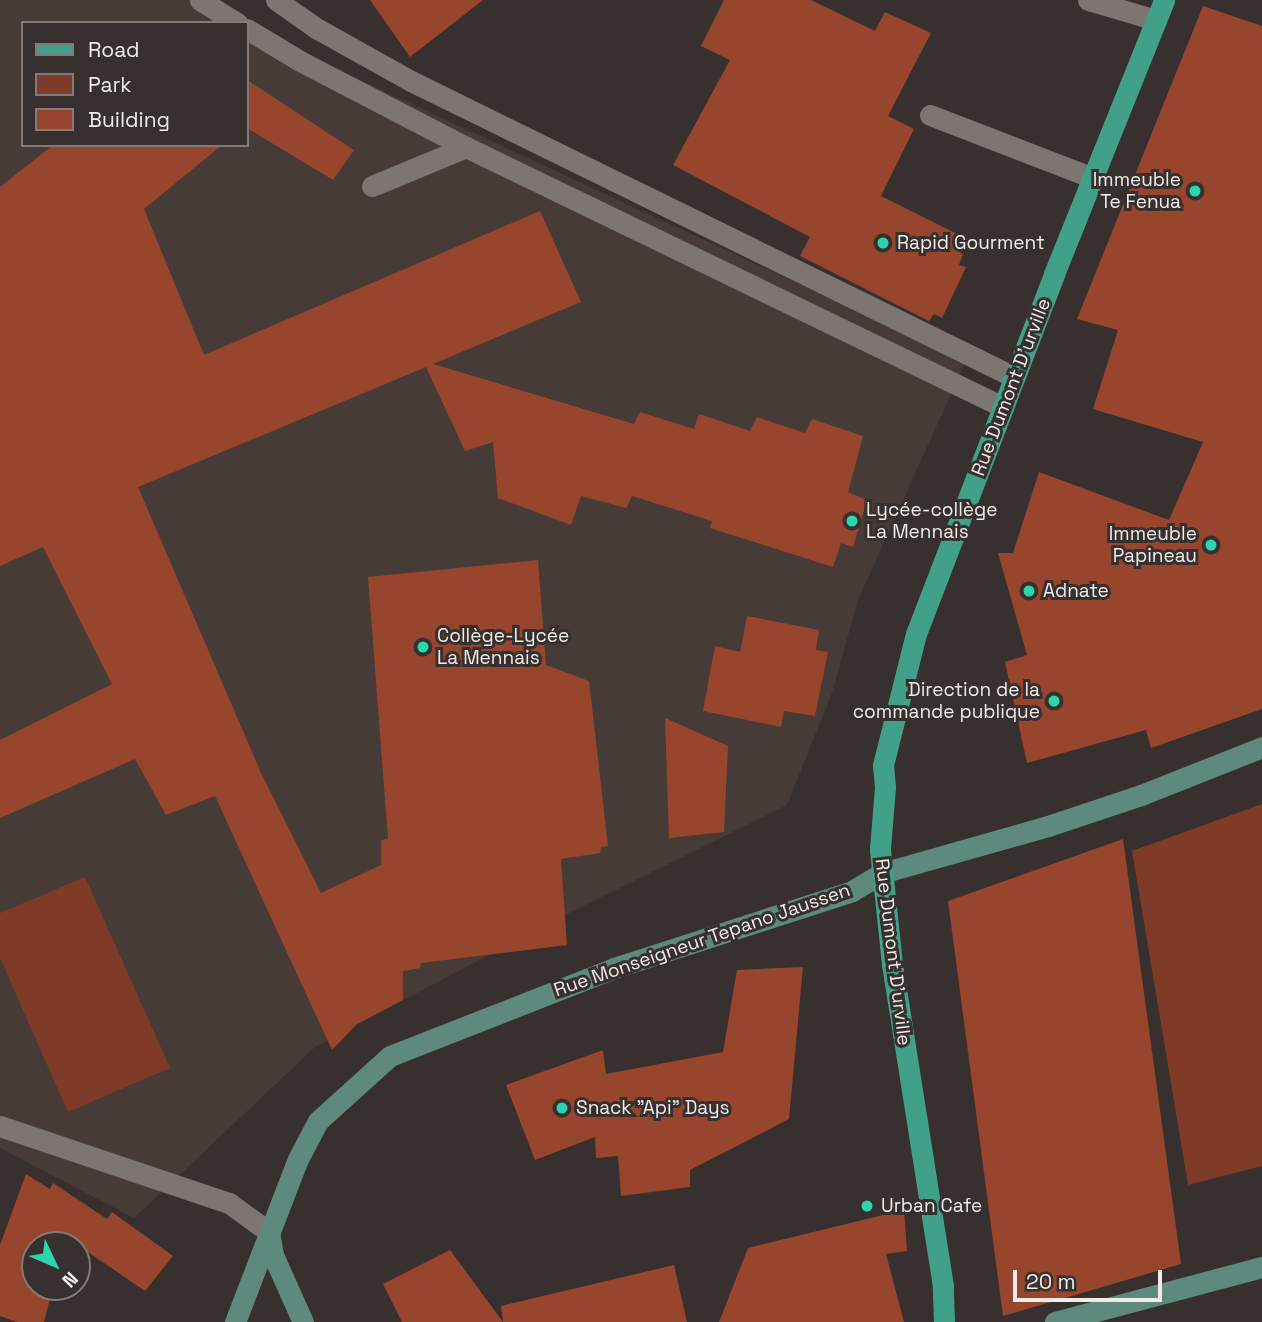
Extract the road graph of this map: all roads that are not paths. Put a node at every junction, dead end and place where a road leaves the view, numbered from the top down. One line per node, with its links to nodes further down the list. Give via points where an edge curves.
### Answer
1 (200, 0): 6 (street)
2 (276, 0): 12 (street, via 411,81)
3 (1088, 0): 5 (street)
4 (1164, 0): 5 (main road, Rue Dumont D'urville)
5 (1156, 20): 10 (main road, Rue Dumont D'urville)
6 (234, 21)
7 (248, 30): 9 (street)
8 (930, 115): 10 (street)
9 (466, 146): 11 (street); 13 (street)
10 (1093, 178): 12 (main road, Rue Dumont D'urville)
11 (372, 186)
12 (1014, 377): 13 (main road, Rue Dumont D'urville)
13 (1003, 407): 15 (main road, Rue Dumont D'urville, via 913,648 883,765)
14 (1262, 747): 15 (main road, Rue Monseigneur Tepano Jaussen, via 1048,826)
15 (882, 873): 17 (main road, Rue Monseigneur Tepano Jaussen, via 852,891 614,968 390,1056 318,1121); 21 (main road, Rue Dumont D'urville, via 943,1286)
16 (0, 1126): 17 (street, via 229,1203)
17 (269, 1232): 19 (main road, Rue Monseigneur Tepano Jaussen); 20 (main road, via 273,1255)
18 (1262, 1267): 22 (main road)
19 (235, 1322)
20 (303, 1322)
21 (944, 1322)
22 (1055, 1322)

